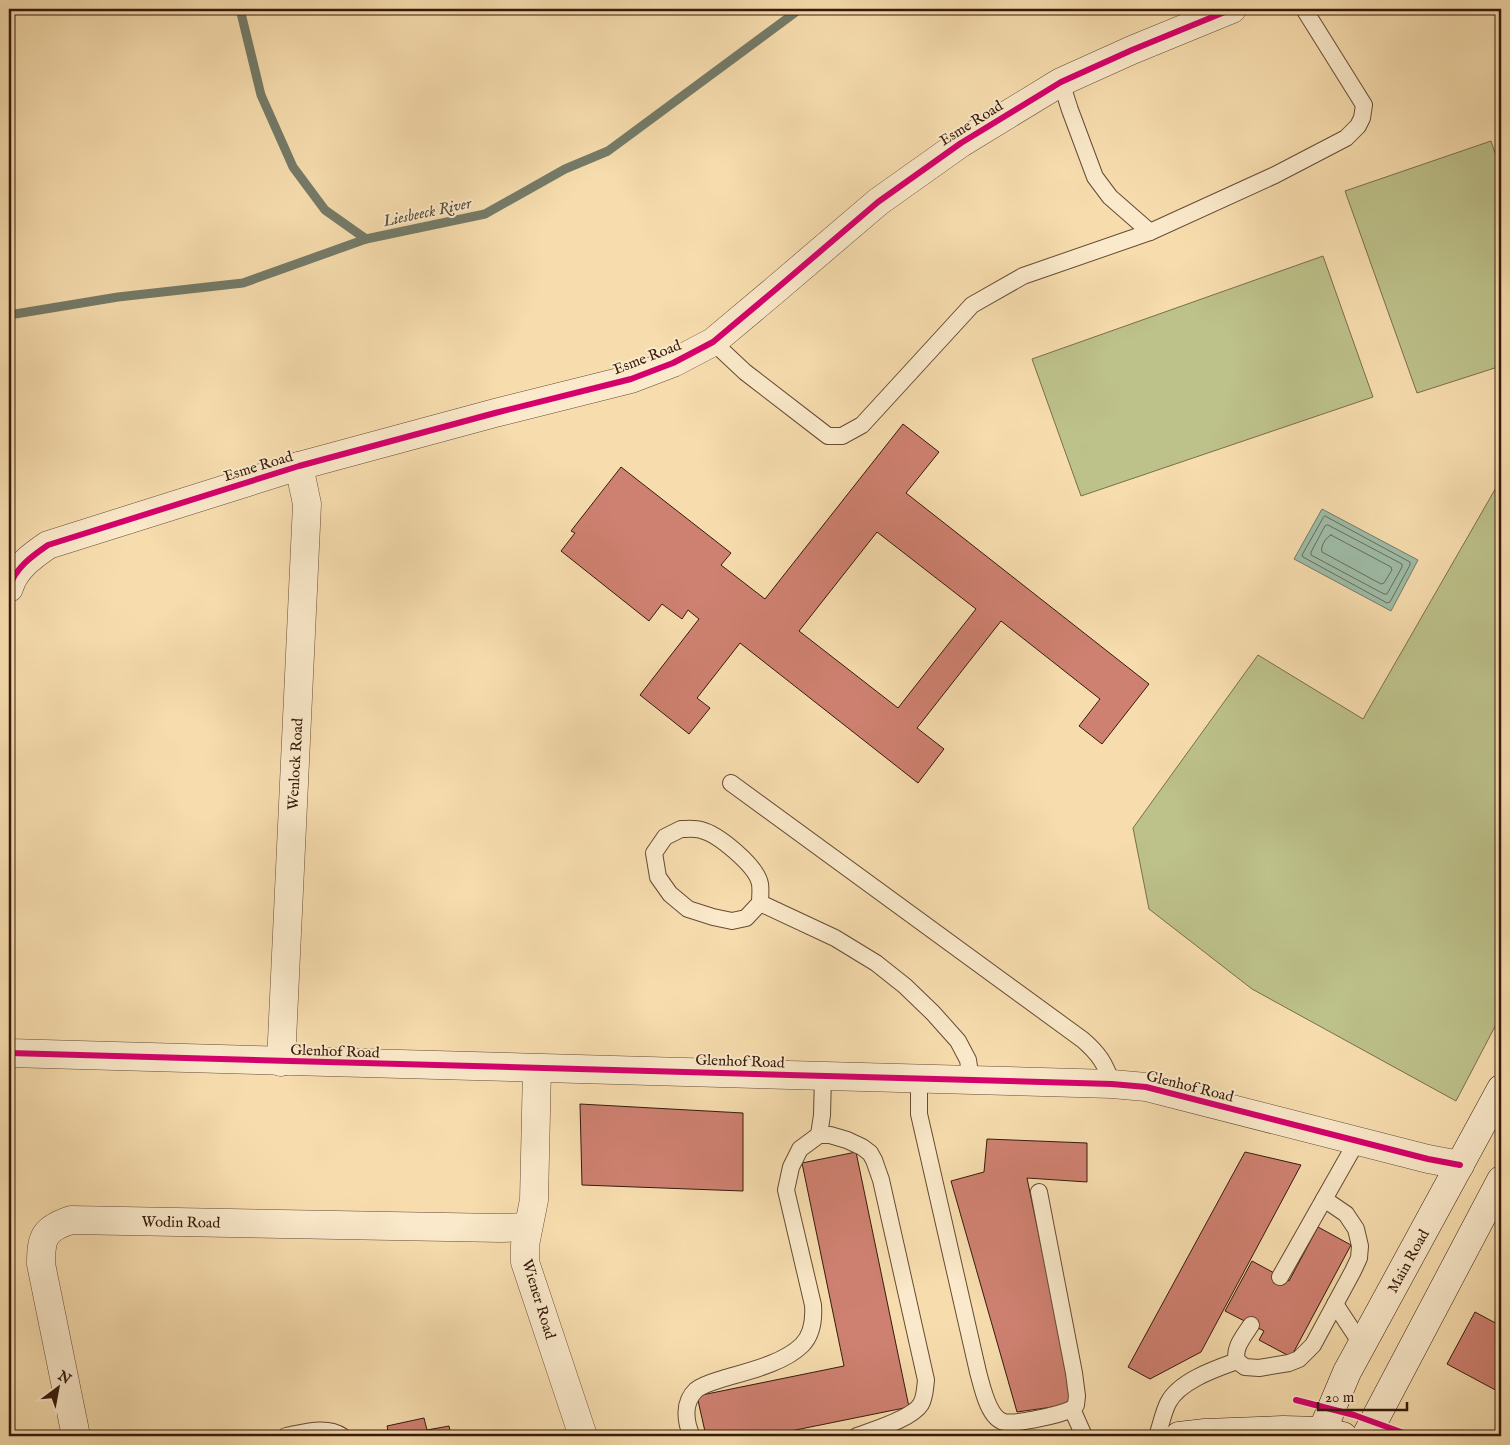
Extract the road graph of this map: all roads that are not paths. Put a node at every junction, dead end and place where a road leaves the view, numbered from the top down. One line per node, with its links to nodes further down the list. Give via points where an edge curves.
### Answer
1 (1232, 9): 3 (street, Esme Road)
2 (1304, 9): 4 (lane, via 1364,105 1358,126 1346,138 1275,175)
3 (1061, 82): 4 (lane, via 1095,177 1110,197); 5 (street, Esme Road, via 961,143 878,202)
4 (1150, 232): 5 (lane, via 1023,276 972,305 862,424 842,436 828,436 745,372)
5 (713, 342): 6 (street, Esme Road, via 673,363 631,379)
6 (299, 466): 7 (street, Esme Road, via 48,545 19,569); 11 (street, Wenlock Road, via 307,504)
7 (9, 588)
8 (731, 783): 16 (lane, via 1083,1040 1106,1066)
9 (760, 903): 9 (lane, via 746,918 732,921 688,909 670,894 658,877 654,854 665,837 681,829 701,830 736,852 755,872 760,884); 15 (lane, via 835,938 876,963 905,986 958,1041 968,1060)
10 (9, 1053): 11 (street, Glenhof Road)
11 (281, 1062): 12 (street, Glenhof Road)
12 (537, 1069): 13 (street, Glenhof Road); 24 (street, Wiener Road, via 534,1200)
13 (823, 1076): 14 (street, Glenhof Road); 18 (lane)
14 (919, 1079): 15 (street, Glenhof Road); 30 (lane, via 919,1114 986,1401 1005,1422 1057,1415)
15 (972, 1080): 16 (street, Glenhof Road)
16 (1112, 1084): 19 (street, Glenhof Road, via 1146,1087)
17 (1501, 1089): 20 (street, Main Road)
18 (819, 1135): 36 (lane, via 800,1149 786,1190 813,1305 811,1330 803,1344 785,1358 697,1389 689,1399 686,1416); 37 (lane, via 847,1140 862,1147 874,1160 926,1380 921,1404 914,1411)
19 (1357, 1141): 20 (street, Glenhof Road); 23 (lane)
20 (1460, 1164): 28 (street, Main Road)
21 (1501, 1180): 41 (street)
22 (1039, 1192): 30 (lane, via 1076,1386 1077,1401)
23 (1324, 1199): 25 (lane); 26 (lane, via 1346,1214 1359,1236 1359,1258)
24 (527, 1227): 32 (street, Wodin Road, via 71,1220 61,1224 43,1239 41,1264); 35 (street, Wiener Road, via 526,1262)
25 (1280, 1276)
26 (1335, 1304): 28 (lane); 29 (lane, via 1312,1345 1299,1359 1258,1368 1245,1367)
27 (1251, 1325): 29 (lane, via 1238,1347)
28 (1362, 1345): 31 (street, Main Road, via 1348,1372)
29 (1237, 1361): 39 (lane, via 1196,1378 1178,1390 1169,1402)
30 (1072, 1409): 38 (lane)
31 (1328, 1434): 40 (street, via 1264,1431)
32 (76, 1436)
33 (286, 1436): 34 (lane, via 325,1430)
34 (342, 1436)
35 (582, 1436)
36 (692, 1436)
37 (857, 1436)
38 (1084, 1436)
39 (1157, 1436)
40 (1179, 1436)
41 (1366, 1436)

